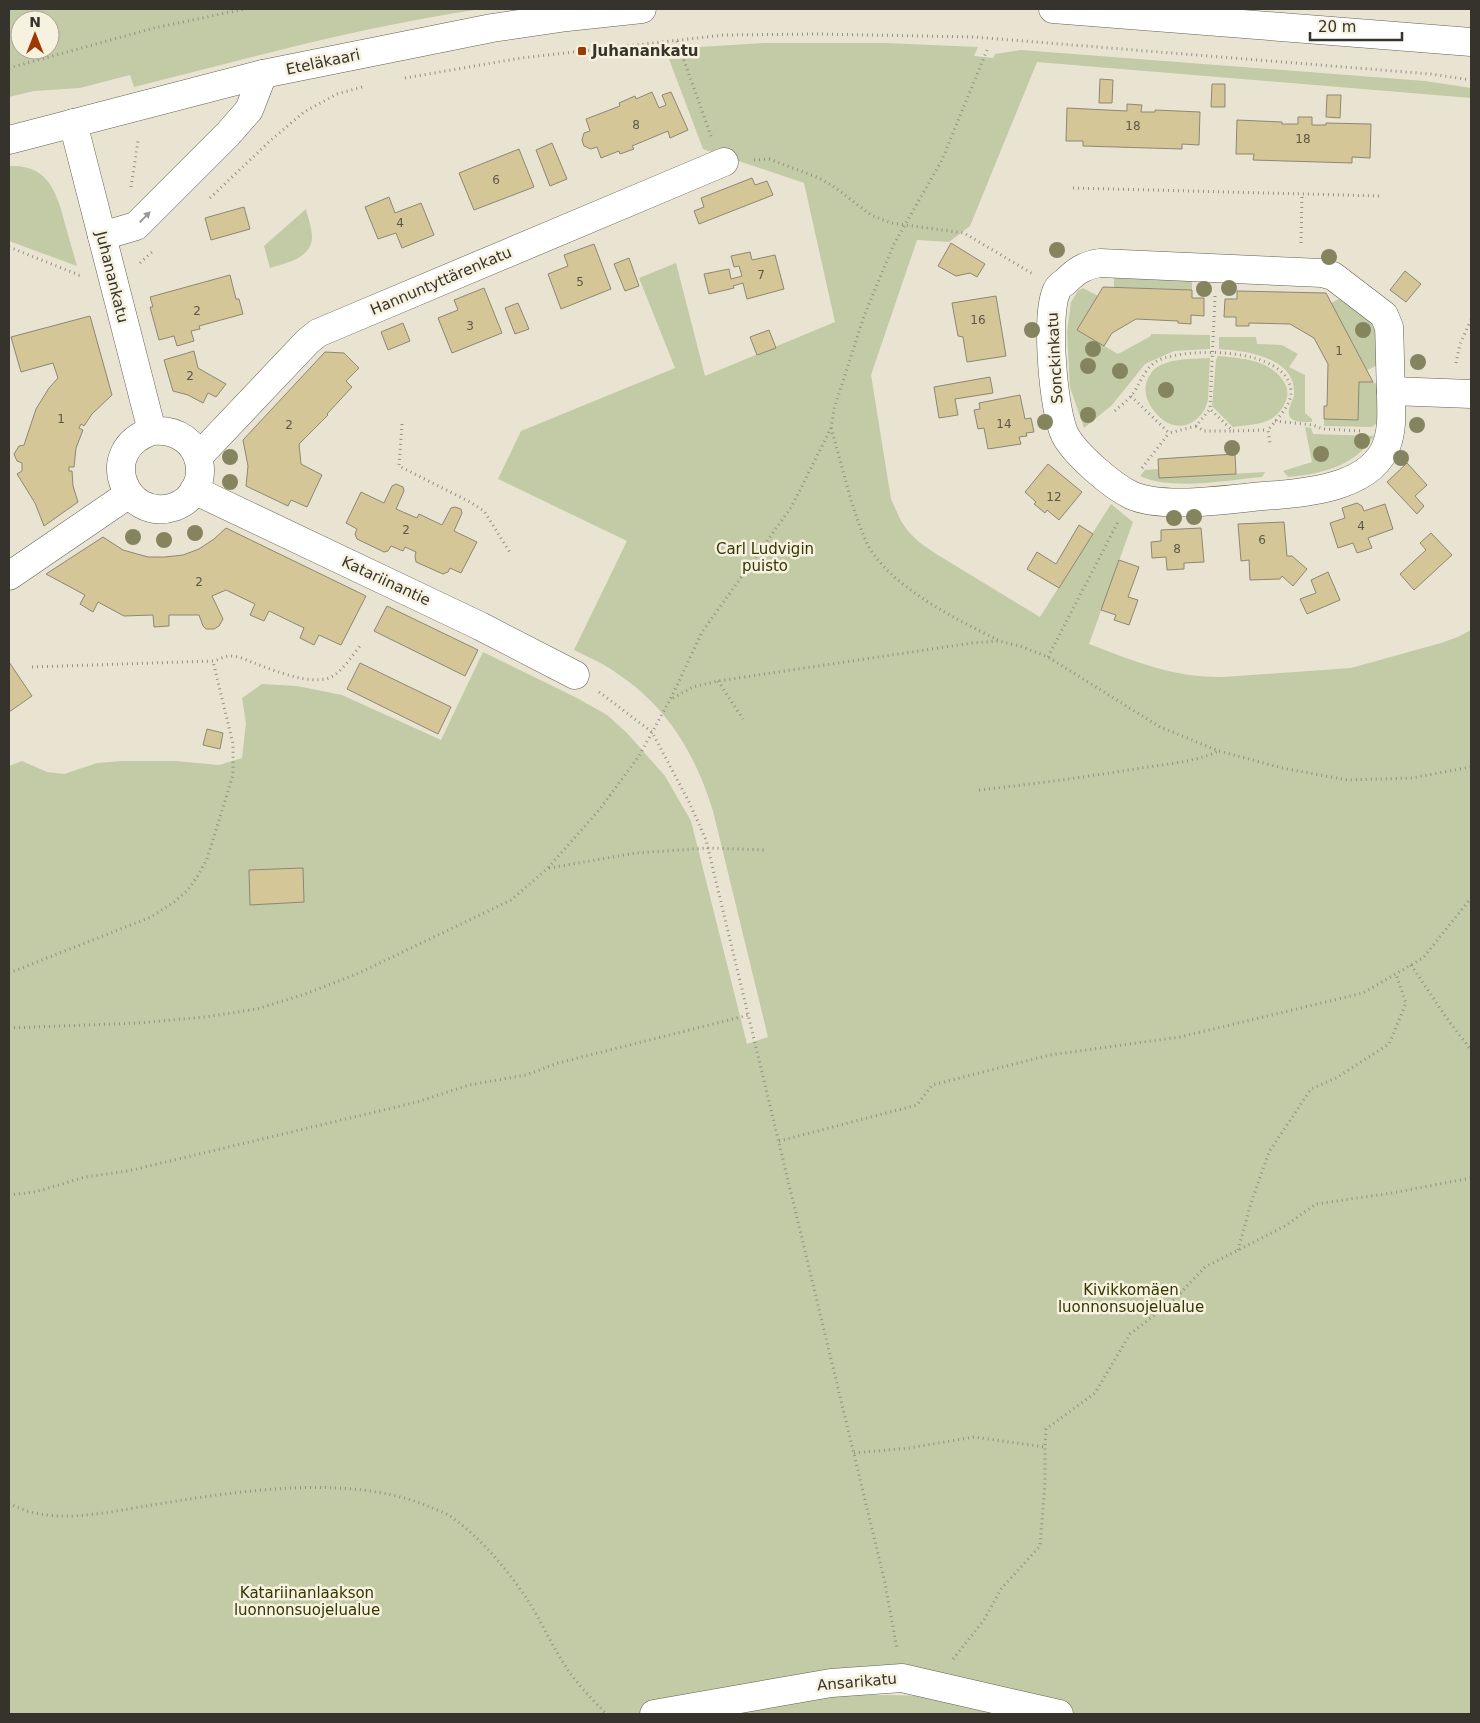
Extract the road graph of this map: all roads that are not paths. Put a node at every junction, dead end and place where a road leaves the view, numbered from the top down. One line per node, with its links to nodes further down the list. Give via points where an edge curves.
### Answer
1 (642, 9): 5 (street, Eteläkaari, via 492,28)
2 (1053, 9): 3 (street)
3 (1176, 14): 4 (street)
4 (1471, 42)
5 (263, 74): 6 (street, Eteläkaari); 9 (street, one-way to 5, via 136,226 228,134 249,110)
6 (73, 123): 7 (street, Eteläkaari); 9 (street, Juhanankatu)
7 (9, 140)
8 (724, 162): 13 (street, Hannuntyttärenkatu, via 318,333)
9 (102, 236): 12 (street, Juhanankatu)
10 (1391, 391): 10 (street, Sonckinkatu, via 1387,445 1377,461 1357,477 1337,486 1292,494 1204,501 1164,502 1128,493 1075,450 1064,433 1054,376 1050,326 1052,306 1057,289 1076,271 1100,263 1322,273 1333,276 1384,315 1390,327); 11 (street)
11 (1471, 394)
12 (152, 431): 13 (street, via 178,434 193,446); 15 (street, via 132,441 125,450 121,473)
13 (198, 457): 14 (street, via 199,480)
14 (194, 490): 15 (street, via 186,500 163,509 150,508); 17 (street, Katariinantie, via 480,626)
15 (129, 494): 16 (street)
16 (9, 576)
17 (575, 675)
18 (654, 1714): 19 (street, Ansarikatu, via 831,1683 902,1678)
19 (1059, 1714)

